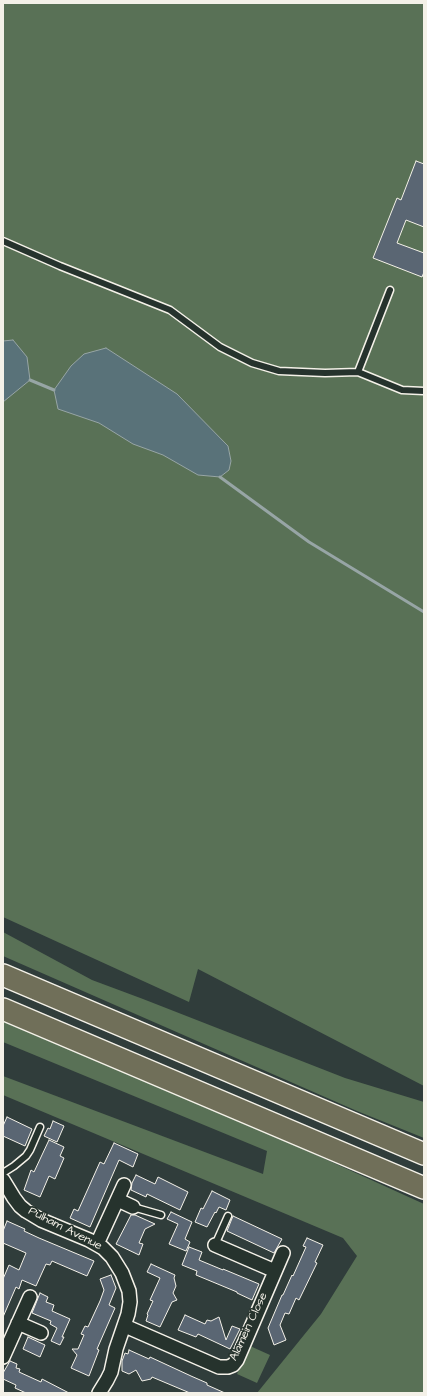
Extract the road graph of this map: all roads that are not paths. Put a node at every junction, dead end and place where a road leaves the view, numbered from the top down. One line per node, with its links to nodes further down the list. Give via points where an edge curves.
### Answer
1 (3, 241): 3 (lane, via 170,310 220,347 252,363 279,371)
2 (390, 290): 3 (lane)
3 (358, 372): 4 (lane, via 402,390)
4 (424, 391)
5 (3, 975): 8 (highway)
6 (3, 1009): 12 (highway)
7 (40, 1127): 9 (lane, via 26,1156)
8 (424, 1154)
9 (3, 1173)
10 (3, 1180): 17 (street, Pulham Avenue, via 20,1206 30,1213)
11 (124, 1185): 13 (street)
12 (424, 1188)
13 (118, 1200): 14 (street); 17 (street)
14 (133, 1207): 15 (lane)
15 (161, 1215)
16 (228, 1216): 18 (lane)
17 (97, 1244): 23 (street, Pulham Avenue, via 112,1257 126,1280 130,1302)
18 (215, 1245): 20 (street)
19 (283, 1253): 20 (street, Alamein Close)
20 (275, 1271): 23 (street, Alamein Close, via 237,1360 228,1367 219,1367)
21 (30, 1297): 22 (street)
22 (18, 1323): 24 (street); 25 (street)
23 (125, 1326): 26 (street, Pulham Avenue, via 111,1372)
24 (41, 1333)
25 (3, 1357)
26 (99, 1393)

